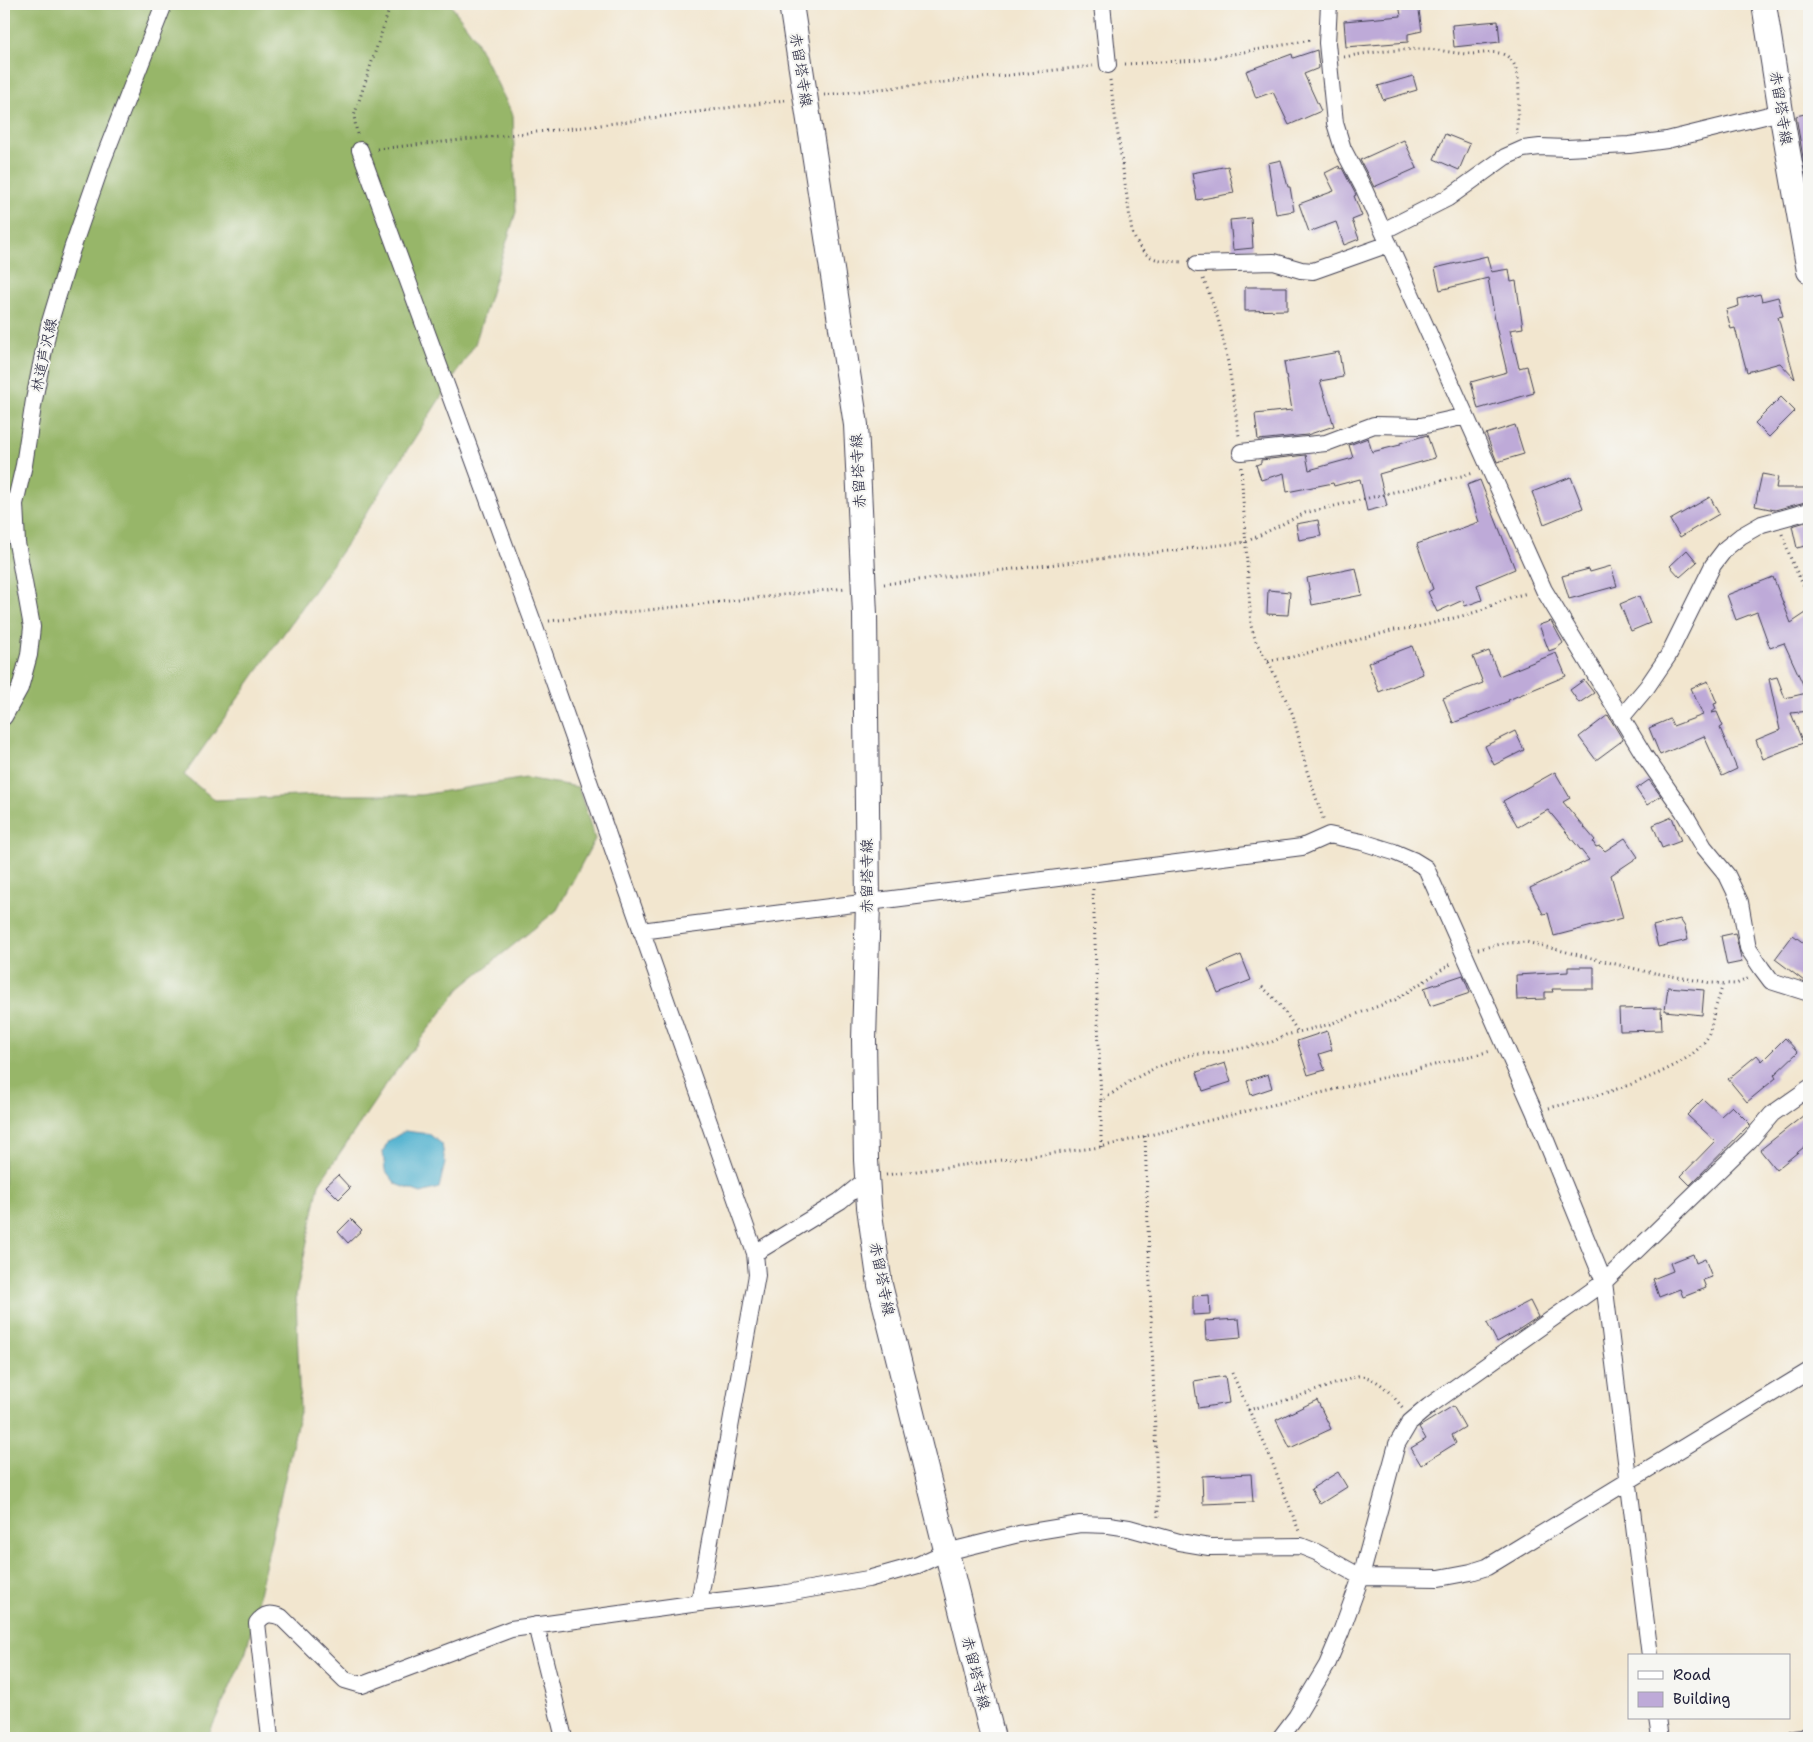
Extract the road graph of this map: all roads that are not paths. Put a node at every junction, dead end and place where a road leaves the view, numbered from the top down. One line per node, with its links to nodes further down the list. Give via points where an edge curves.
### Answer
1 (164, 4): 15 (street, 林道芦沢線, via 75,240 49,325 15,504 17,543 32,627 29,655 20,688)
2 (791, 4): 17 (main road, 赤留塔寺線, via 856,425 866,614)
3 (1102, 4): 6 (street)
4 (1329, 4): 9 (street, via 1328,51 1336,123 1343,149)
5 (1764, 4): 7 (main road, 赤留塔寺線)
6 (1108, 65)
7 (1781, 112): 9 (street, via 1667,140 1519,151 1504,157); 11 (main road, 赤留塔寺線)
8 (360, 150): 18 (street)
9 (1386, 238): 10 (street, via 1314,271 1274,262); 12 (street)
10 (1197, 264)
11 (1809, 271)
12 (1466, 416): 13 (street, via 1421,426 1374,425 1326,443); 16 (street, via 1544,590)
13 (1240, 452)
14 (1809, 511): 16 (street, via 1762,524 1726,548 1713,565 1668,656)
15 (4, 717)
16 (1621, 718): 19 (street, via 1704,848 1727,875 1740,902 1748,948 1762,969 1771,981)
17 (868, 903): 18 (street); 21 (main road, 赤留塔寺線, via 864,1040); 23 (street, via 1302,847 1328,835 1362,842 1413,860 1426,868 1465,954)
18 (642, 931): 22 (street)
19 (1809, 993)
20 (1809, 1088): 23 (street, via 1772,1114 1750,1140)
21 (868, 1178): 22 (street, via 840,1201); 26 (main road, 赤留塔寺線, via 880,1284)
22 (754, 1253): 28 (street, via 757,1275)
23 (1604, 1282): 25 (street); 27 (street, via 1410,1422 1397,1444)
24 (1809, 1371): 25 (street)
25 (1630, 1480): 27 (street, via 1479,1570 1439,1578); 30 (street)
26 (946, 1552): 27 (street, via 1019,1534 1080,1524 1109,1525 1209,1547 1301,1546); 28 (street, via 918,1565 868,1579 781,1594); 35 (main road, 赤留塔寺線)
27 (1361, 1577): 36 (street, via 1327,1665)
28 (699, 1603): 29 (street)
29 (536, 1625): 33 (street, via 512,1629 362,1684 346,1680 281,1616 263,1615 257,1622); 34 (street)
30 (1650, 1654)
31 (1657, 1720): 37 (street)
32 (1809, 1736): 38 (street)
33 (270, 1738)
34 (564, 1738)
35 (993, 1738)
36 (1280, 1738)
37 (1660, 1738)
38 (1794, 1738)

